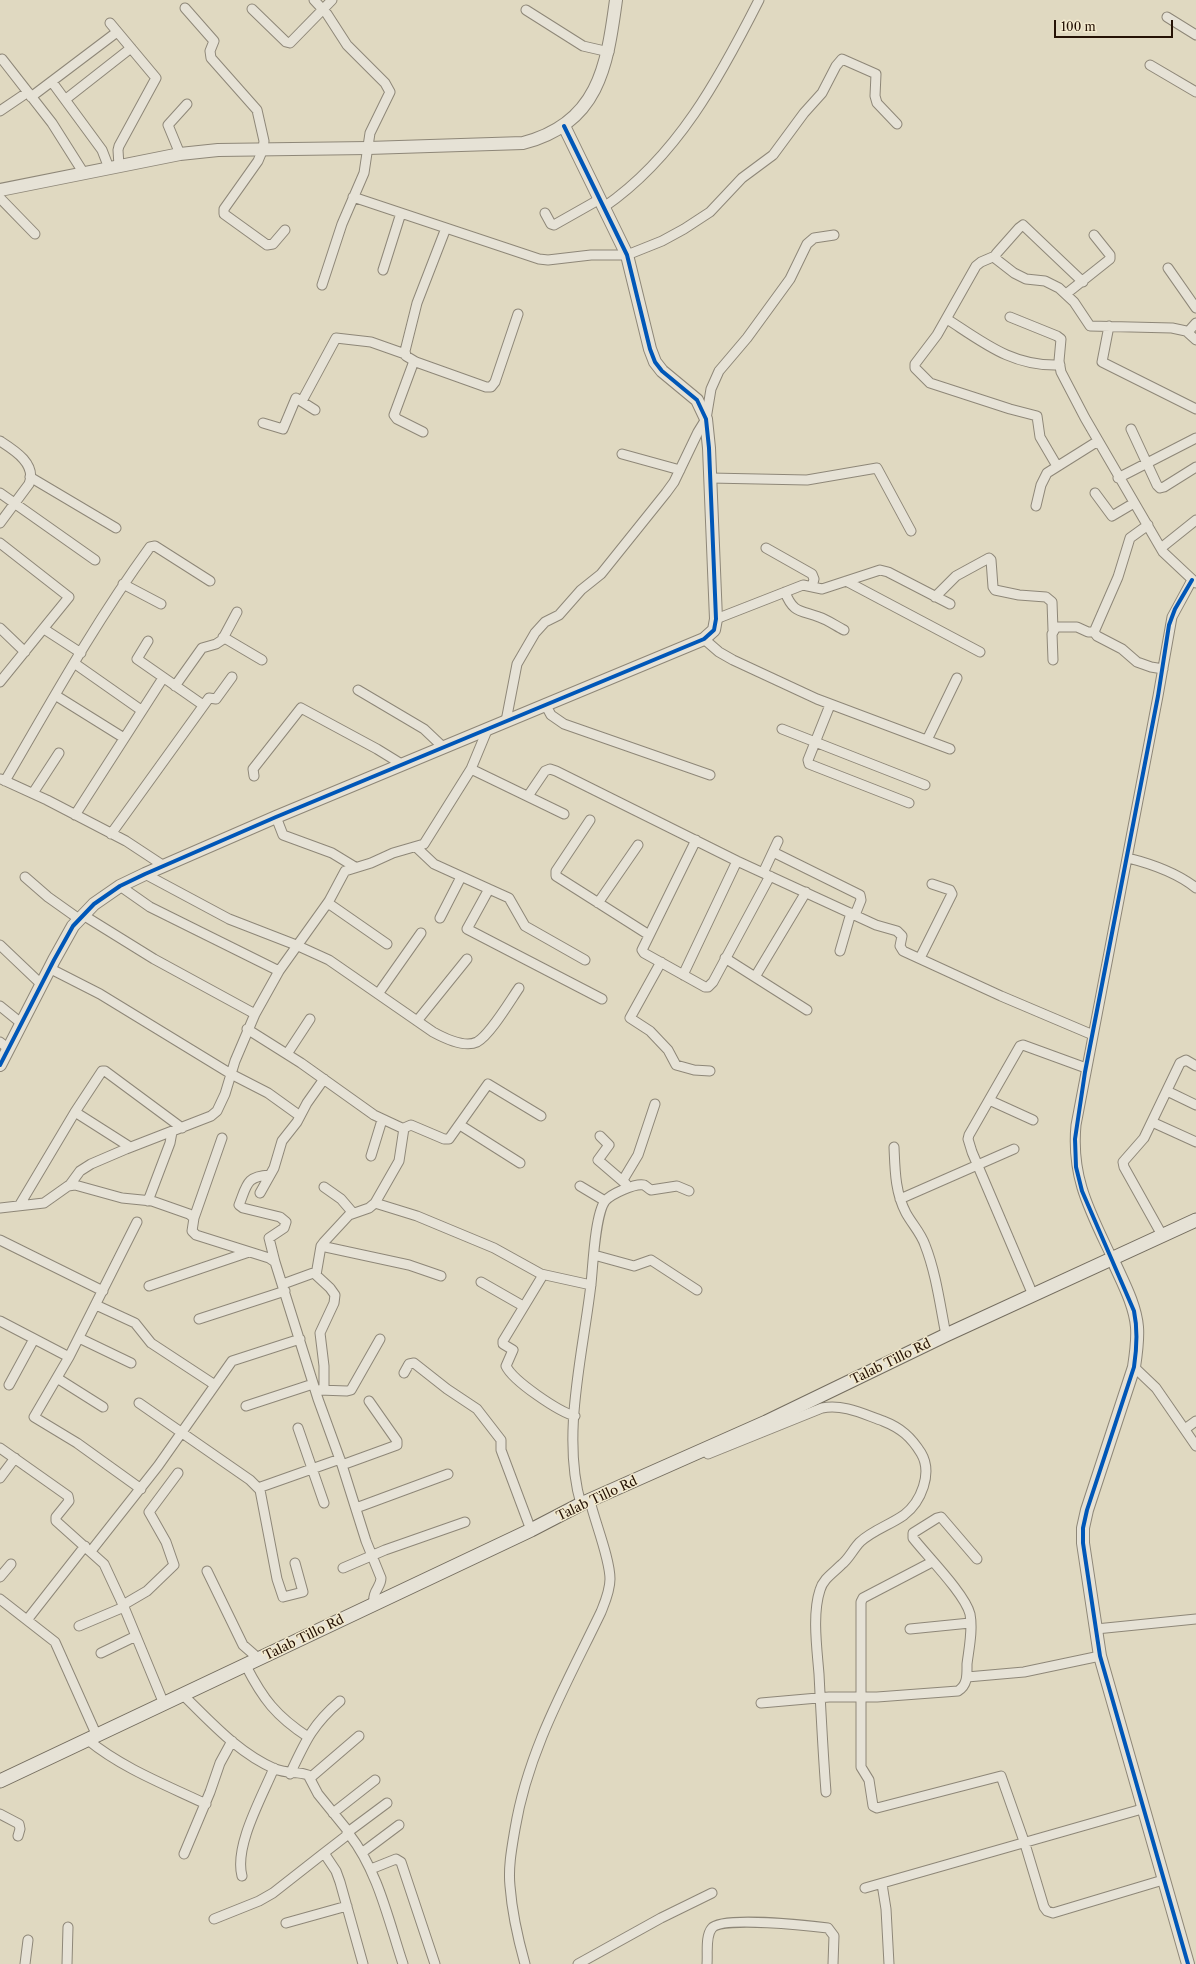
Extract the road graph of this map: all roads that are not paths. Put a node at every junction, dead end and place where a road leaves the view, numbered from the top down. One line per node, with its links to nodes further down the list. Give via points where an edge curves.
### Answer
1 (314, 0): 7 (street)
2 (332, 0): 7 (street)
3 (616, 0): 14 (street)
4 (759, 0): 33 (street, via 726,66 696,111 644,174 619,197)
5 (185, 8): 26 (street, via 214,41 210,51 211,58 258,112)
6 (252, 9): 7 (street, via 288,43 292,42)
7 (323, 10): 25 (street, via 351,51 389,89 388,97 370,132)
8 (526, 10): 14 (street, via 583,46)
9 (1167, 17): 12 (street)
10 (110, 23): 11 (street)
11 (118, 32): 13 (street); 17 (street)
12 (1196, 35)
13 (131, 48): 20 (street); 28 (street, via 154,75 156,81 124,135)
14 (603, 51): 24 (street, via 595,88)
15 (2, 59): 19 (street)
16 (1150, 65): 18 (street)
17 (52, 82): 19 (street); 20 (street)
18 (1196, 92)
19 (30, 94): 22 (street); 29 (street)
20 (66, 99): 28 (street)
21 (186, 104): 27 (street, via 168,123)
22 (0, 111)
23 (897, 124): 41 (street, via 877,103 876,74 842,59 822,93 773,155 742,178 717,206 675,234)
24 (564, 126): 25 (street, via 523,143); 33 (street)
25 (369, 144): 26 (street); 31 (street, via 364,172)
26 (263, 145): 27 (street, via 218,150); 37 (street, via 258,161 223,212 267,244 275,243)
27 (178, 148): 28 (street)
28 (113, 162): 29 (street)
29 (81, 168): 30 (street)
30 (0, 190)
31 (353, 197): 34 (street); 46 (street)
32 (0, 198): 38 (street)
33 (602, 203): 35 (street, via 554,225); 41 (street)
34 (401, 213): 36 (street); 44 (street)
35 (545, 213)
36 (446, 228): 41 (street, via 542,260 591,255); 56 (street, via 414,314)
37 (285, 230)
38 (35, 234)
39 (834, 235): 62 (street, via 814,238 807,244 790,279 719,371 711,389)
40 (1094, 235): 45 (street, via 1111,257)
41 (627, 255): 62 (street, via 655,362 662,371 694,396)
42 (995, 256): 45 (street, via 1023,225); 47 (street, via 1014,273 1030,280 1045,281); 51 (street, via 976,266)
43 (1168, 268): 48 (street)
44 (383, 270)
45 (1083, 282): 47 (street)
46 (322, 285)
47 (1066, 294): 53 (street, via 1088,324)
48 (1196, 308)
49 (518, 314): 57 (street, via 495,382 491,387)
50 (1010, 317): 58 (street, via 1059,337)
51 (947, 318): 58 (street, via 1011,358 1041,365); 71 (street, via 915,364 916,371 930,383 1037,416 1040,437)
52 (1196, 323): 54 (street)
53 (1109, 326): 54 (street, via 1172,328); 60 (street, via 1102,362)
54 (1188, 332): 55 (street)
55 (1196, 340)
56 (405, 354): 57 (street); 59 (street, via 371,342 336,338)
57 (414, 361): 65 (street, via 394,415)
58 (1060, 365): 68 (street, via 1069,389)
59 (302, 401): 61 (street); 63 (street, via 294,399 283,429)
60 (1196, 409)
61 (315, 410)
62 (706, 419): 73 (street); 75 (street)
63 (263, 423)
64 (1131, 429): 70 (street)
65 (423, 432)
66 (1196, 438): 70 (street)
67 (0, 441): 74 (street, via 24,457)
68 (1098, 441): 71 (street); 76 (street)
69 (622, 454): 73 (street)
70 (1147, 463): 72 (street, via 1157,485 1162,488); 76 (street)
71 (1057, 466): 81 (street, via 1044,477)
72 (1196, 467)
73 (680, 470): 128 (street, via 666,493 601,574 581,590 559,615 546,622 535,633 517,664)
74 (30, 477): 79 (street, via 29,484); 85 (street)
75 (710, 478): 86 (street, via 807,480 877,468); 101 (street)
76 (1118, 478): 80 (street)
77 (0, 493): 79 (street)
78 (1095, 493): 80 (street, via 1112,516)
79 (15, 504): 83 (street); 90 (street)
80 (1134, 504): 84 (street)
81 (1036, 506)
82 (1196, 520): 89 (street)
83 (0, 523)
84 (1148, 526): 89 (street); 106 (street, via 1130,538 1118,577)
85 (116, 528)
86 (911, 531)
87 (0, 543): 103 (street, via 69,596)
88 (766, 548): 95 (street, via 812,574)
89 (1161, 548): 93 (street)
90 (95, 560)
91 (210, 581): 94 (street, via 153,546)
92 (846, 581): 95 (street, via 822,589); 97 (street, via 880,570); 111 (street)
93 (1194, 582): 116 (street, via 1172,617)
94 (123, 584): 98 (street); 112 (street)
95 (812, 587): 96 (street, via 803,585)
96 (785, 592): 101 (street); 104 (street, via 796,610 821,618)
97 (935, 597): 99 (street); 105 (street, via 956,576 989,558 995,590 1042,596 1052,602)
98 (161, 604)
99 (950, 604)
100 (237, 612): 107 (street)
101 (716, 619): 108 (street, via 714,630)
102 (0, 628): 110 (street)
103 (44, 629): 110 (street); 112 (street)
104 (844, 630)
105 (1053, 630): 106 (street, via 1058,627 1073,627); 114 (street)
106 (1094, 632): 116 (street, via 1122,649 1137,662)
107 (223, 637): 113 (street); 121 (street, via 216,644 202,648)
108 (704, 639): 124 (street); 125 (street, via 733,660)
109 (148, 641): 118 (street, via 137,659)
110 (25, 652): 120 (street)
111 (980, 652)
112 (81, 653): 115 (street)
113 (262, 660)
114 (1053, 660)
115 (74, 663): 123 (street); 127 (street)
116 (1163, 669): 156 (street)
117 (232, 677): 126 (street, via 216,700 210,698)
118 (163, 678): 121 (street); 127 (street)
119 (957, 678): 132 (street)
120 (0, 682)
121 (175, 686): 126 (street)
122 (358, 690): 134 (street, via 424,729)
123 (55, 695): 131 (street); 141 (street)
124 (545, 704): 128 (street); 139 (street, via 551,715 564,724)
125 (830, 704): 132 (street); 133 (street)
126 (204, 705): 150 (street)
127 (141, 710): 131 (street)
128 (506, 721): 129 (street)
129 (488, 728): 134 (street); 138 (street)
130 (782, 729): 133 (street)
131 (124, 738): 147 (street)
132 (927, 740): 135 (street)
133 (815, 743): 142 (street); 145 (street, via 808,760 810,765)
134 (443, 747): 137 (street)
135 (950, 749)
136 (59, 753): 143 (street)
137 (403, 765): 140 (street, via 368,743 301,708 253,769); 148 (street)
138 (471, 769): 144 (street); 154 (street, via 426,841)
139 (710, 775)
140 (254, 776)
141 (3, 780): 143 (street)
142 (925, 785)
143 (33, 793): 147 (street)
144 (528, 796): 146 (street); 151 (street, via 544,773 550,769)
145 (909, 803)
146 (564, 814)
147 (75, 816): 150 (street)
148 (276, 817): 158 (street); 159 (street, via 283,835 332,853)
149 (590, 820): 170 (street, via 555,874 557,878)
150 (111, 834): 158 (street)
151 (696, 840): 157 (street); 175 (street)
152 (778, 841): 155 (street)
153 (638, 845): 170 (street)
154 (416, 847): 159 (street); 163 (street, via 431,862)
155 (773, 852): 161 (street); 171 (street, via 860,895 861,900)
156 (1128, 858): 166 (street, via 1159,867); 200 (street)
157 (737, 861): 161 (street); 187 (street)
158 (160, 864): 160 (street)
159 (355, 867): 169 (street, via 347,869 342,874)
160 (145, 874): 165 (street); 177 (street, via 229,919)
161 (766, 874): 168 (street); 180 (street)
162 (25, 877): 172 (street, via 48,897)
163 (461, 877): 167 (street); 173 (street)
164 (932, 884): 181 (street, via 950,890 952,894)
165 (120, 886): 172 (street); 186 (street, via 162,913)
166 (1196, 888)
167 (489, 889): 183 (street, via 509,898 525,926); 192 (street, via 467,928)
168 (806, 892): 171 (street); 188 (street)
169 (328, 903): 176 (street); 177 (street)
170 (598, 903): 175 (street)
171 (853, 914): 179 (street); 181 (street, via 882,928 899,932 902,936 902,950)
172 (77, 916): 185 (street); 195 (street)
173 (440, 918)
174 (421, 932): 191 (street)
175 (649, 935): 184 (street, via 642,951)
176 (387, 944)
177 (296, 945): 186 (street); 191 (street, via 329,960)
178 (0, 946): 189 (street)
179 (840, 951)
180 (725, 958): 187 (street, via 708,987); 188 (street)
181 (920, 958): 200 (street)
182 (467, 959): 198 (street)
183 (586, 960)
184 (661, 962): 187 (street); 206 (street, via 638,999 630,1018 650,1031 668,1050 676,1065)
185 (49, 968): 189 (street); 207 (street, via 100,994)
186 (279, 971): 195 (street)
187 (683, 974)
188 (755, 977): 194 (street)
189 (38, 982): 197 (street)
190 (519, 988): 198 (street, via 477,1042 466,1043 445,1038)
191 (378, 994): 198 (street)
192 (602, 999)
193 (0, 1006): 197 (street)
194 (808, 1010)
195 (255, 1014): 199 (street)
196 (310, 1019): 202 (street)
197 (18, 1021): 201 (street)
198 (417, 1021)
199 (247, 1029): 202 (street); 207 (street)
200 (1093, 1035): 205 (street)
201 (5, 1045): 203 (street)
202 (287, 1054): 208 (street)
203 (0, 1065)
204 (1196, 1066): 209 (street, via 1186,1060 1182,1062)
205 (1086, 1068): 210 (street, via 1021,1045 1015,1051); 255 (street, via 1075,1139 1076,1167 1082,1191)
206 (710, 1071)
207 (231, 1074): 214 (street, via 268,1092); 220 (street, via 225,1094 212,1116)
208 (324, 1079): 214 (street); 216 (street)
209 (1167, 1091): 212 (street); 218 (street)
210 (989, 1100): 217 (street); 231 (street, via 968,1139)
211 (654, 1104): 233 (street, via 638,1156)
212 (1196, 1105)
213 (75, 1112): 220 (street, via 103,1070); 226 (street); 244 (street)
214 (300, 1116): 232 (street, via 280,1145 276,1164)
215 (541, 1116): 219 (street, via 488,1084)
216 (382, 1120): 221 (street); 229 (street)
217 (1033, 1120)
218 (1152, 1122): 225 (street); 250 (street, via 1144,1138 1123,1164)
219 (460, 1125): 221 (street, via 447,1140 411,1125); 230 (street)
220 (182, 1128): 222 (street)
221 (404, 1129): 243 (street, via 399,1161)
222 (172, 1132): 226 (street); 241 (street)
223 (600, 1136): 233 (street, via 609,1145 598,1160)
224 (222, 1138): 247 (street)
225 (1196, 1142)
226 (130, 1147): 234 (street, via 84,1168)
227 (894, 1147): 240 (street)
228 (1014, 1149): 231 (street)
229 (371, 1156)
230 (520, 1163)
231 (978, 1165): 240 (street); 266 (street)
232 (270, 1175): 239 (street); 256 (street, via 256,1176 250,1180 239,1205 280,1217 286,1222 284,1228 269,1238)
233 (623, 1180): 237 (street)
234 (69, 1186): 241 (street, via 78,1185 122,1198); 244 (street, via 46,1203)
235 (580, 1186): 242 (street)
236 (324, 1187): 246 (street, via 341,1199)
237 (630, 1188): 238 (street, via 642,1185 653,1190 678,1186); 242 (street, via 614,1193)
238 (689, 1191)
239 (260, 1193)
240 (900, 1199): 271 (street, via 926,1249)
241 (148, 1201): 247 (street, via 168,1206)
242 (605, 1201): 254 (street, via 598,1223)
243 (375, 1203): 246 (street); 258 (street, via 417,1216 494,1248)
244 (19, 1206): 245 (street)
245 (0, 1208)
246 (353, 1214): 252 (street, via 347,1217)
247 (194, 1218): 253 (street, via 192,1231 196,1235)
248 (1196, 1220): 250 (main road, Talab Tillo Rd)
249 (137, 1222): 265 (street)
250 (1162, 1235): 255 (main road, Talab Tillo Rd)
251 (0, 1240): 265 (street)
252 (321, 1246): 257 (street); 259 (street, via 409,1265)
253 (249, 1252): 256 (street); 262 (street)
254 (594, 1254): 261 (street); 264 (street, via 634,1266 651,1260)
255 (1112, 1258): 266 (main road, Talab Tillo Rd); 278 (street, via 1134,1311 1137,1327)
256 (276, 1262): 263 (street)
257 (316, 1272): 263 (street); 283 (street, via 335,1295 334,1303 320,1333 324,1366)
258 (543, 1275): 261 (street); 268 (street)
259 (441, 1276)
260 (481, 1282): 268 (street)
261 (591, 1285): 288 (street, via 579,1361)
262 (149, 1286)
263 (284, 1288): 270 (street); 274 (street)
264 (697, 1290)
265 (103, 1291): 267 (street)
266 (1033, 1295): 271 (main road, Talab Tillo Rd)
267 (96, 1305): 272 (street); 281 (street, via 135,1322 152,1343)
268 (523, 1306): 288 (street, via 503,1341 513,1350 506,1368 552,1406)
269 (0, 1320): 273 (street)
270 (199, 1320)
271 (946, 1334): 296 (main road, Talab Tillo Rd, via 836,1389)
272 (79, 1338): 276 (street); 277 (street)
273 (34, 1339): 276 (street); 282 (street)
274 (300, 1339): 281 (street, via 235,1359); 283 (street)
275 (380, 1339): 283 (street, via 351,1390)
276 (69, 1357): 280 (street)
277 (131, 1363)
278 (1134, 1367): 291 (street, via 1156,1388); 326 (street, via 1083,1528)
279 (404, 1373): 308 (street, via 412,1362 481,1414 501,1440 500,1450)
280 (57, 1378): 287 (street); 302 (street, via 35,1418 77,1442)
281 (215, 1385): 292 (street)
282 (9, 1386)
283 (319, 1389): 286 (street); 297 (street)
284 (369, 1400): 297 (street, via 397,1443 359,1459)
285 (139, 1402): 292 (street)
286 (246, 1406)
287 (103, 1407)
288 (575, 1416): 305 (street, via 575,1478)
289 (1196, 1420): 291 (street)
290 (298, 1428): 298 (street)
291 (1185, 1429): 293 (street)
292 (182, 1432): 302 (street); 303 (street)
293 (1196, 1446)
294 (0, 1448): 295 (street)
295 (15, 1458): 301 (street); 309 (street, via 68,1496 69,1501 56,1517 56,1521)
296 (681, 1460): 305 (main road, Talab Tillo Rd); 335 (street, via 709,1454 832,1406 861,1413 897,1427 914,1443 925,1459 926,1477 914,1504 904,1515 878,1528 860,1542 820,1588 816,1629)
297 (341, 1462): 298 (street); 306 (street)
298 (313, 1469): 303 (street); 304 (street)
299 (178, 1473): 320 (street, via 149,1512 166,1542 174,1565 147,1591)
300 (448, 1474): 306 (street)
301 (0, 1478)
302 (141, 1488): 309 (street)
303 (258, 1488): 313 (street, via 283,1597 303,1592)
304 (324, 1503)
305 (586, 1503): 308 (main road, Talab Tillo Rd); 377 (street, via 608,1568 609,1586 601,1612 542,1735 532,1760 518,1813 511,1855 510,1886)
306 (360, 1507): 310 (street)
307 (465, 1522): 310 (street)
308 (532, 1530): 319 (main road, Talab Tillo Rd)
309 (88, 1549): 320 (street, via 104,1564); 321 (street)
310 (378, 1553): 315 (street); 319 (street, via 381,1581 374,1594)
311 (976, 1559): 312 (street, via 940,1517 912,1535)
312 (932, 1562): 323 (street, via 965,1603); 334 (street, via 862,1600)
313 (295, 1563)
314 (11, 1564): 317 (street)
315 (343, 1568)
316 (207, 1571): 330 (street, via 243,1645)
317 (0, 1577)
318 (0, 1599): 321 (street)
319 (374, 1604): 330 (main road, Talab Tillo Rd)
320 (124, 1606): 324 (street); 327 (street)
321 (27, 1620): 341 (street, via 54,1642)
322 (1196, 1620): 326 (street)
323 (970, 1622): 325 (street); 332 (street)
324 (79, 1626)
325 (910, 1629)
326 (1096, 1629): 329 (street)
327 (136, 1636): 328 (street); 338 (street)
328 (101, 1653)
329 (1100, 1656): 332 (street, via 1024,1672); 351 (street)
330 (259, 1659): 331 (main road, Talab Tillo Rd)
331 (246, 1666): 333 (main road, Talab Tillo Rd); 340 (street, via 266,1702 289,1724)
332 (967, 1677): 334 (street, via 958,1691)
333 (183, 1695): 338 (main road, Talab Tillo Rd); 342 (street)
334 (861, 1697): 335 (street); 357 (street, via 861,1767 870,1780 874,1807 1001,1776)
335 (824, 1698): 337 (street); 348 (street, via 820,1717)
336 (340, 1701): 340 (street, via 319,1720)
337 (761, 1703)
338 (164, 1704): 341 (main road, Talab Tillo Rd)
339 (359, 1736): 345 (street)
340 (308, 1737): 344 (street)
341 (92, 1738): 347 (main road, Talab Tillo Rd); 350 (street, via 104,1752)
342 (232, 1741): 343 (street); 350 (street, via 220,1763)
343 (274, 1768): 344 (street); 362 (street, via 241,1856)
344 (290, 1774): 345 (street, via 306,1774)
345 (310, 1778): 352 (street, via 318,1794)
346 (375, 1780): 352 (street)
347 (0, 1781)
348 (826, 1792)
349 (387, 1803): 355 (street)
350 (206, 1804): 360 (street)
351 (1142, 1808): 357 (street); 363 (street)
352 (333, 1812): 355 (street)
353 (0, 1814): 356 (street, via 19,1824)
354 (399, 1825): 358 (street)
355 (348, 1833): 358 (street); 359 (street)
356 (18, 1836)
357 (1025, 1844): 363 (street, via 1044,1907 1049,1912); 364 (street)
358 (363, 1852): 361 (street)
359 (324, 1853): 367 (street, via 336,1871); 368 (street, via 264,1898)
360 (184, 1854)
361 (371, 1869): 375 (street); 376 (street, via 396,1858 401,1862)
362 (242, 1876)
363 (1163, 1880): 382 (street)
364 (882, 1884): 365 (street); 381 (street)
365 (865, 1888)
366 (712, 1893): 378 (street)
367 (347, 1906): 369 (street); 374 (street)
368 (214, 1919)
369 (286, 1923)
370 (68, 1927): 373 (street)
371 (28, 1940): 372 (street)
372 (25, 1964)
373 (67, 1964)
374 (363, 1964)
375 (403, 1964)
376 (435, 1964)
377 (525, 1964)
378 (578, 1964)
379 (707, 1964): 380 (street, via 708,1936 712,1927 719,1923 757,1922 828,1928 834,1936)
380 (833, 1964)
381 (889, 1964)
382 (1188, 1964)

